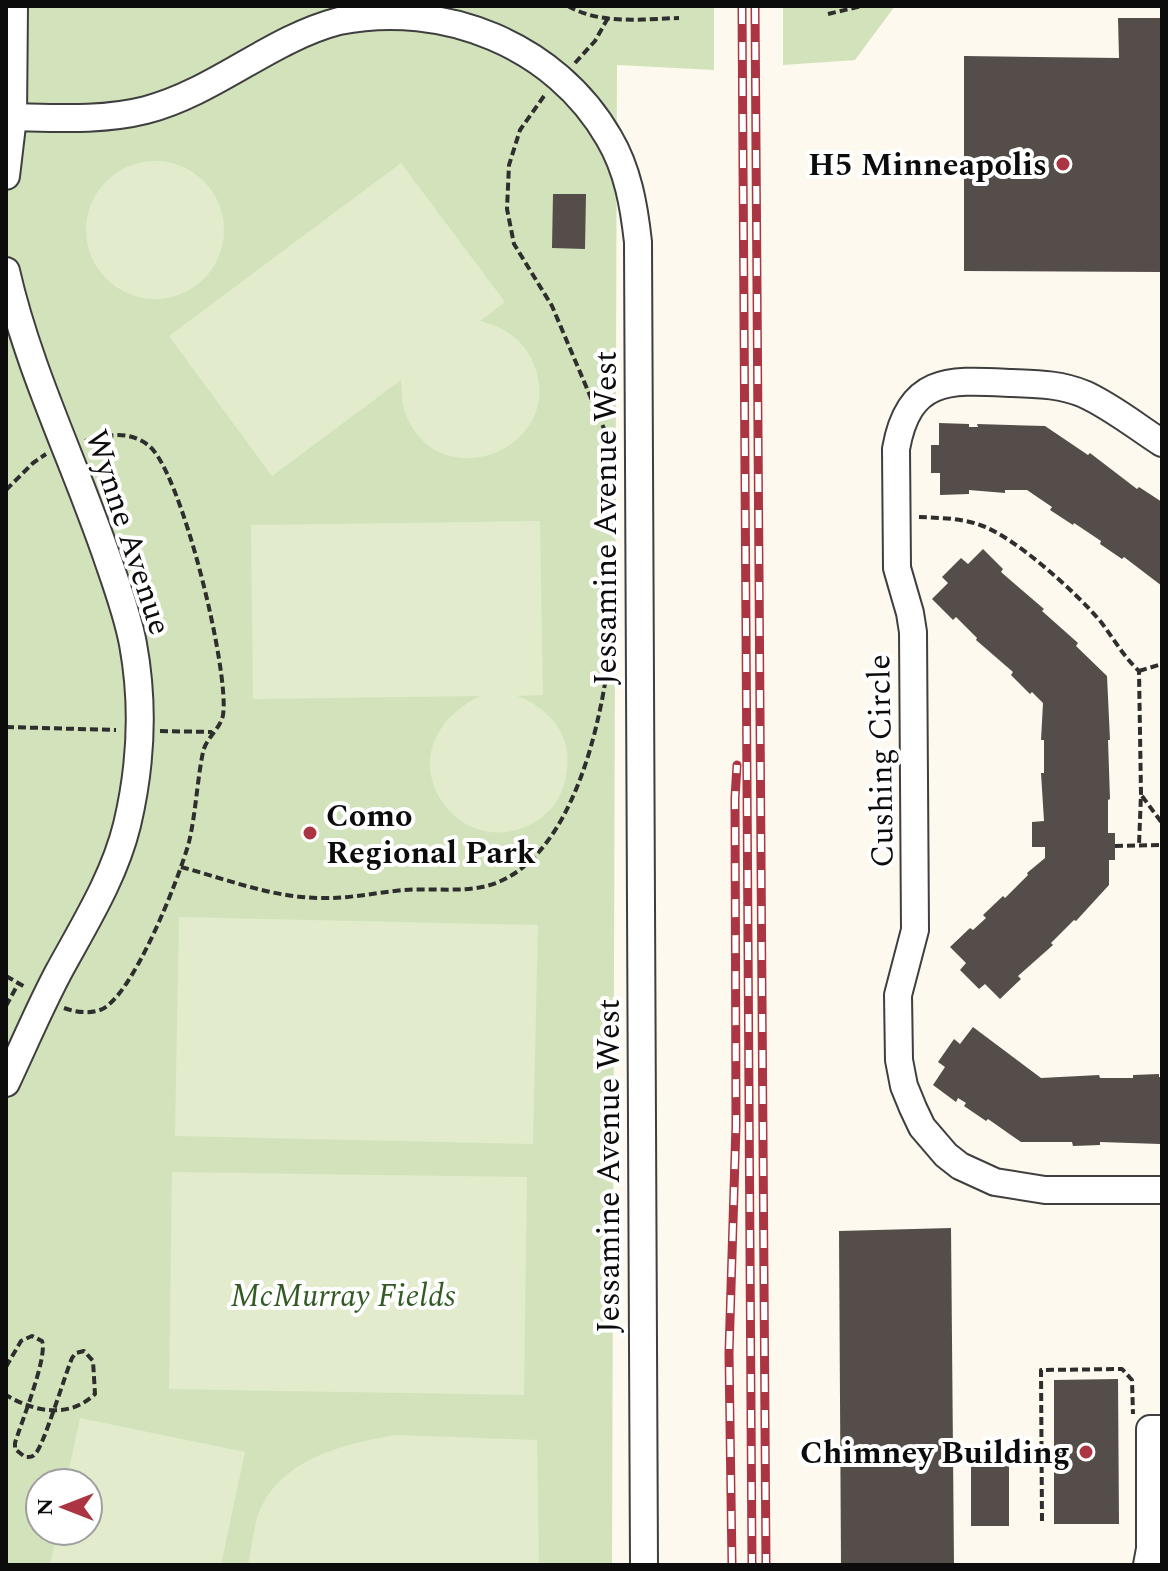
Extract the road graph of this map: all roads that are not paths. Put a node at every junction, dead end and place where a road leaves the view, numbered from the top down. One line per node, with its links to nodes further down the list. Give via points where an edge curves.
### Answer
1 (14, 6): 2 (street)
2 (13, 117): 3 (street); 9 (street, Jessamine Avenue West, via 103,117 147,110 188,94 299,34 373,15 429,16 461,22 529,52 575,92 609,138 627,180 638,242)
3 (6, 176)
4 (6, 271): 6 (street, Wynne Avenue, via 45,397 90,506 121,601 133,643 140,731 126,827 110,875)
5 (1162, 443): 7 (street, Cushing Circle, via 1069,388 945,382 918,400 899,430 896,449 897,568 913,632 915,930 898,995 904,1086 934,1143 960,1166 995,1182 1045,1190)
6 (6, 1083)
7 (1162, 1190)
8 (1148, 1428): 10 (street)
9 (644, 1565)
10 (1147, 1565)

